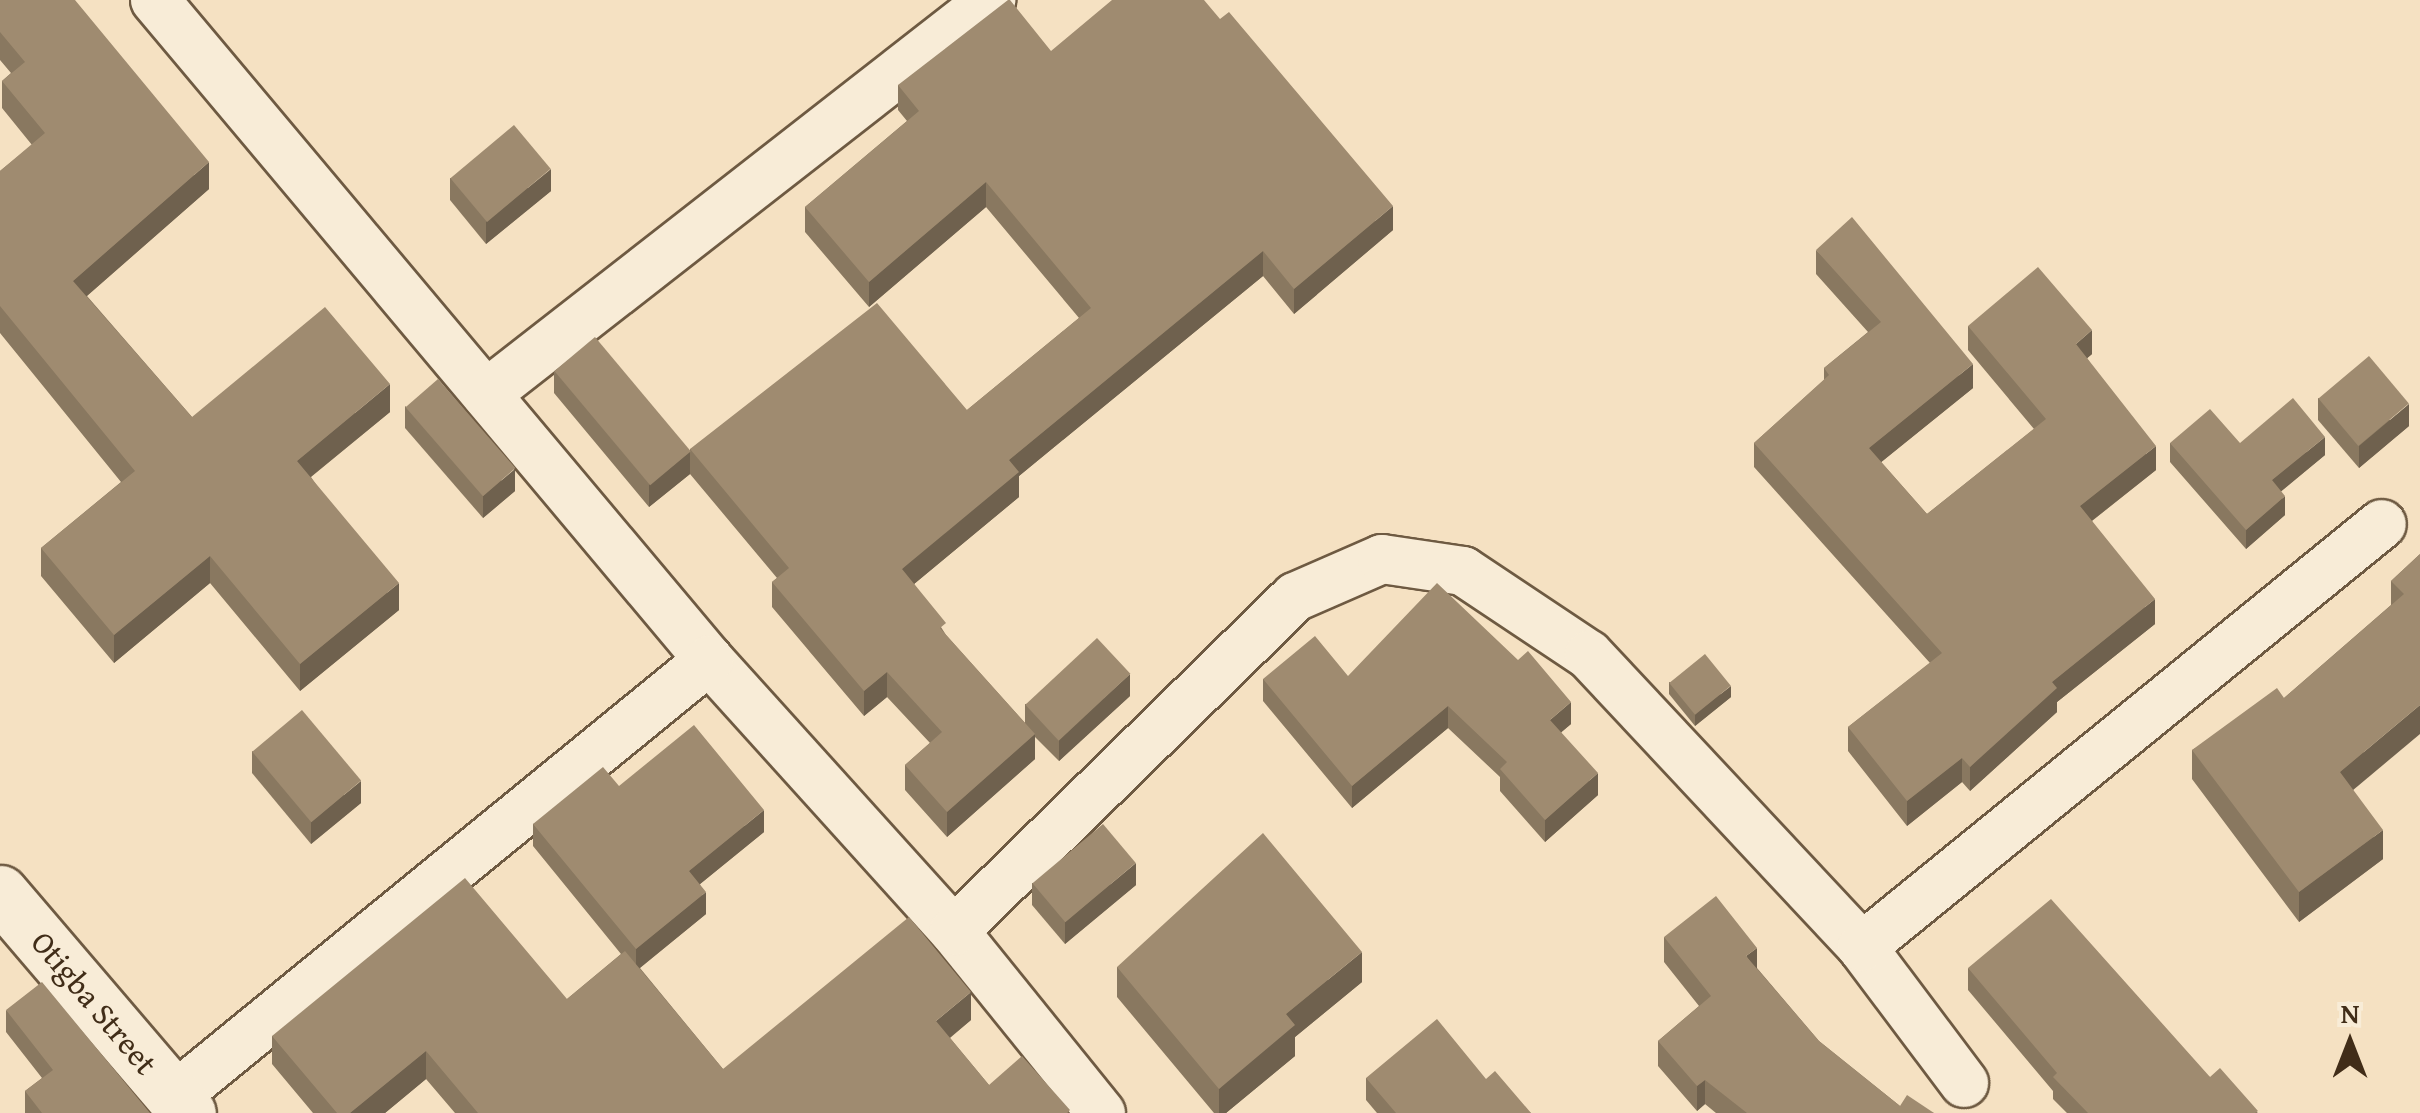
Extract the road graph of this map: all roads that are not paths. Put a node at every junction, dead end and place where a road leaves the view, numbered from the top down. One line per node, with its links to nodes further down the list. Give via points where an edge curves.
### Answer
1 (156, 0): 3 (street)
2 (990, 0): 3 (street)
3 (486, 394): 5 (street)
4 (2382, 524): 8 (street)
5 (709, 660): 7 (street); 10 (street)
6 (0, 893): 10 (street, Otigba Street)
7 (954, 932): 8 (street, via 1295,597 1382,558 1463,571 1589,655); 11 (street)
8 (1862, 946): 9 (street)
9 (1964, 1083)
10 (181, 1105)
11 (1101, 1113)

